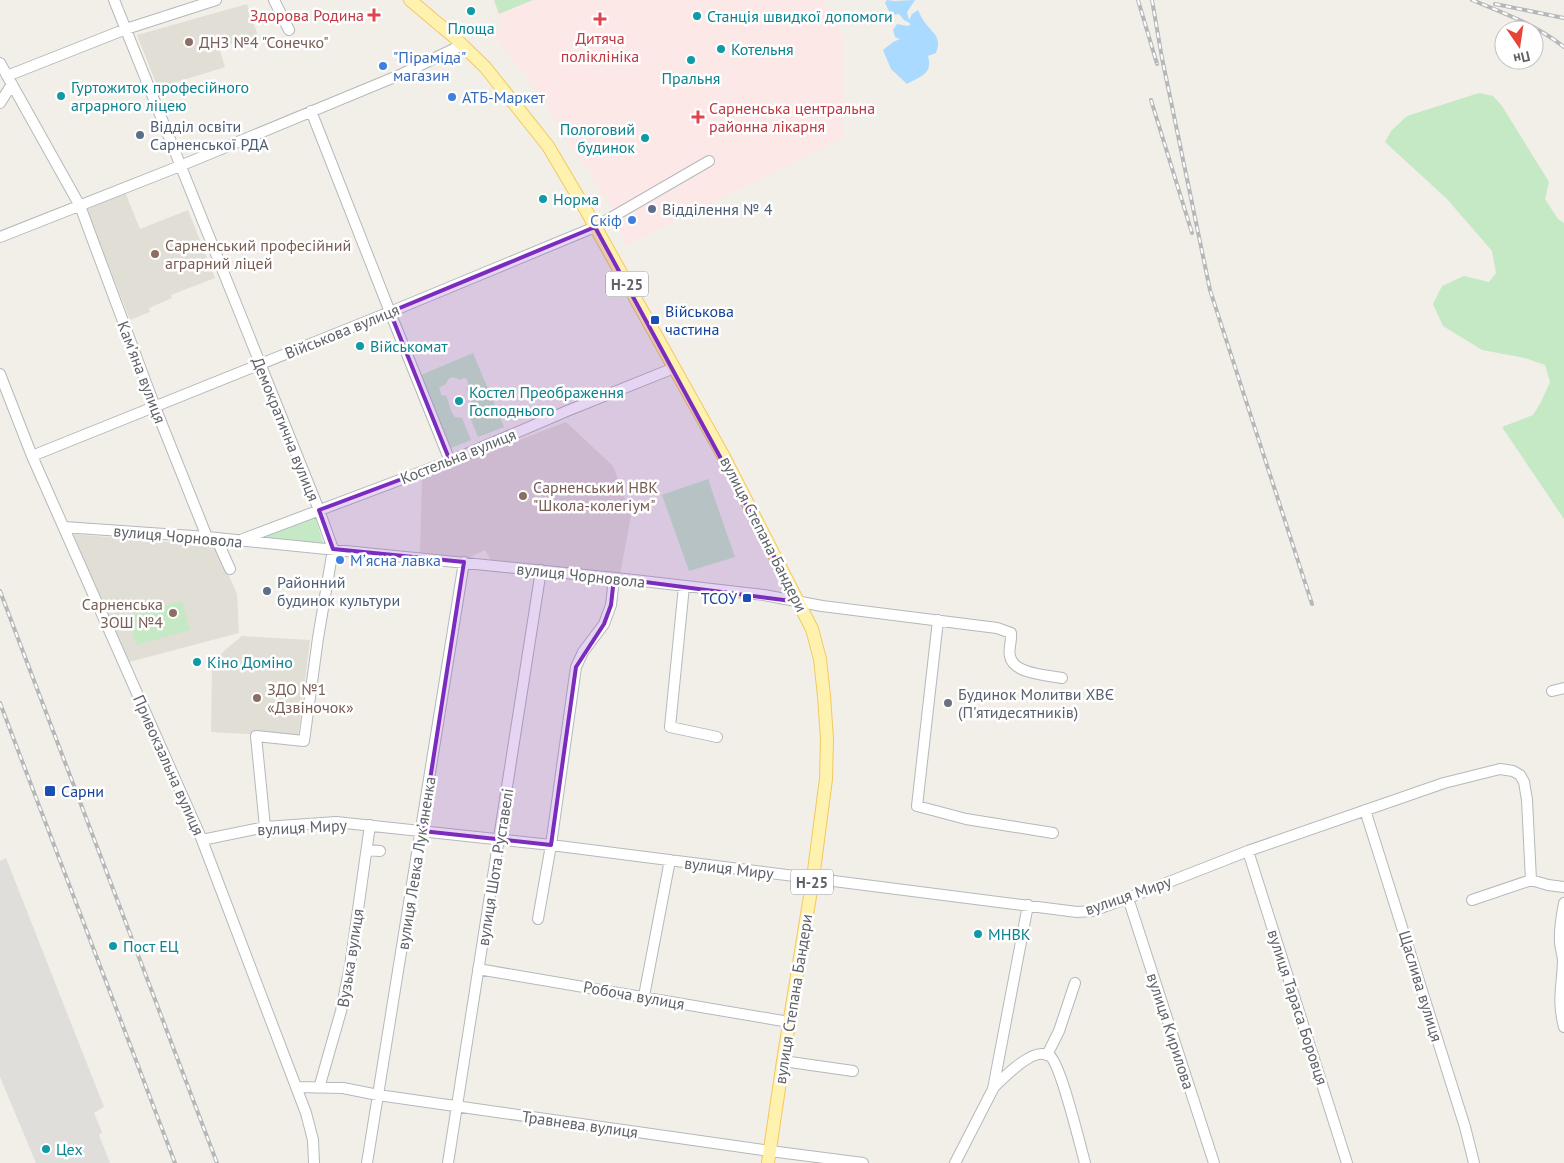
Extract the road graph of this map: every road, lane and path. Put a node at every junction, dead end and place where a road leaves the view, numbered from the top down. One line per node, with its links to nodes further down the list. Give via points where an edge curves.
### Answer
1 (114, 0): 5 (street, Демократична вулиця)
2 (216, 0): 5 (street)
3 (274, 0): 6 (street)
4 (410, 0): 7 (main road, вулиця Степана Бандери / Н-25)
5 (126, 29): 9 (street); 13 (street, Демократична вулиця)
6 (289, 30)
7 (462, 45): 11 (street, via 402,74); 15 (main road, вулиця Степана Бандери / Н-25, via 485,67 548,146)
8 (0, 63): 9 (street, Камʼяна вулиця)
9 (10, 80): 10 (street); 14 (street, Камʼяна вулиця)
10 (0, 103)
11 (311, 111): 13 (street); 17 (street)
12 (709, 161): 15 (street, Військова вулиця)
13 (180, 166): 14 (street); 18 (street, Демократична вулиця)
14 (80, 206): 16 (street); 21 (street, Камʼяна вулиця)
15 (595, 227): 17 (street, Військова вулиця); 19 (main road, вулиця Степана Бандери / Н-25)
16 (0, 237)
17 (390, 312): 18 (street, Військова вулиця); 23 (street)
18 (259, 364): 21 (street, Військова вулиця); 24 (street, Демократична вулиця)
19 (674, 368): 23 (street, Костельна вулиця); 34 (main road, вулиця Степана Бандери / Н-25)
20 (0, 374): 22 (street, Привокзальна вулиця)
21 (155, 407): 22 (street, Військова вулиця); 26 (street, Камʼяна вулиця)
22 (32, 456): 25 (street, Привокзальна вулиця)
23 (450, 461): 24 (street, Костельна вулиця)
24 (319, 510): 27 (street, Костельна вулиця); 28 (street, Демократична вулиця)
25 (64, 527): 26 (street, вулиця Чорновола); 45 (street, Привокзальна вулиця)
26 (212, 538): 27 (street, вулиця Чорновола); 30 (street, Камʼяна вулиця)
27 (240, 541): 28 (street, вулиця Чорновола)
28 (333, 549): 29 (street, вулиця Чорновола); 42 (street, Демократична вулиця, via 318,638 310,741 256,736)
29 (464, 562): 31 (street, вулиця Чорновола); 43 (street, вулиця Левка Лукʼяненка)
30 (230, 569)
31 (542, 570): 32 (street, вулиця Чорновола); 46 (street, вулиця Шота Руставелі)
32 (614, 578): 33 (street, вулиця Чорновола); 47 (street, via 611,605 604,624 576,667)
33 (684, 586): 34 (street, вулиця Чорновола); 39 (street, via 670,727)
34 (799, 602): 35 (street, вулиця Чорновола); 52 (main road, вулиця Степана Бандери / Н-25, via 812,629 820,659 827,740 826,779)
35 (938, 620): 36 (street, вулиця Чорновола, via 1005,630 1011,633 1009,655 1013,665 1020,670); 44 (street, via 917,806 966,819)
36 (1062, 678)
37 (1564, 688): 38 (street)
38 (1552, 691)
39 (717, 737)
40 (1365, 810): 50 (street, вулиця Миру); 53 (street, вулиця Миру, via 1444,783 1500,769 1512,771 1524,782); 85 (street, Щаслива вулиця)
41 (370, 825): 42 (street, вулиця Миру, via 336,822); 43 (street, вулиця Миру); 48 (street, Вузька вулиця)
42 (265, 827): 45 (street, вулиця Миру)
43 (422, 831): 46 (street, вулиця Миру); 73 (street, вулиця Левка Лукʼяненка)
44 (1053, 833)
45 (202, 840): 70 (street, Привокзальна вулиця)
46 (499, 840): 47 (street, вулиця Миру); 60 (street, вулиця Шота Руставелі)
47 (551, 845): 51 (street, вулиця Миру); 59 (street)
48 (366, 850): 49 (street); 71 (street, Вузька вулиця, via 350,966)
49 (380, 851)
50 (1248, 851): 55 (street, вулиця Миру); 84 (street, вулиця Тараса Боровця)
51 (670, 860): 52 (street, вулиця Миру); 62 (street)
52 (813, 878): 58 (street, вулиця Миру); 63 (main road, вулиця Степана Бандери / Н-25)
53 (1532, 880): 54 (street); 56 (street)
54 (1564, 886)
55 (1128, 898): 58 (street, вулиця Миру, via 1092,911); 83 (street, вулиця Кирилова)
56 (1472, 900)
57 (1564, 902): 64 (street, via 1560,931 1563,959 1559,1000)
58 (1028, 905): 67 (street)
59 (538, 919)
60 (478, 969): 62 (street, Робоча вулиця); 74 (street, вулиця Шота Руставелі)
61 (1075, 983): 65 (street)
62 (644, 996): 63 (street, Робоча вулиця)
63 (789, 1022): 66 (main road, вулиця Степана Бандери / Н-25)
64 (1564, 1027)
65 (1047, 1055): 69 (street, via 1035,1054); 82 (street, via 1059,1072)
66 (783, 1061): 68 (street); 75 (main road, вулиця Степана Бандери / Н-25)
67 (997, 1065): 69 (street); 72 (street)
68 (853, 1071)
69 (1007, 1073): 72 (street)
70 (297, 1087): 71 (street, Травнева вулиця); 78 (street, Привокзальна вулиця, via 306,1113)
71 (319, 1088): 73 (street, Травнева вулиця, via 343,1088)
72 (993, 1088): 77 (street)
73 (378, 1095): 74 (street, Травнева вулиця); 79 (street, вулиця Левка Лукʼяненка)
74 (456, 1106): 75 (street, Травнева вулиця); 80 (street, вулиця Шота Руставелі)
75 (769, 1157): 76 (street, Травнева вулиця)
76 (825, 1160): 81 (street, Травнева вулиця)
77 (957, 1162)
78 (314, 1163)
79 (367, 1163)
80 (448, 1163)
81 (863, 1163)
82 (1085, 1163)
83 (1214, 1163)
84 (1347, 1163)
85 (1474, 1163)

